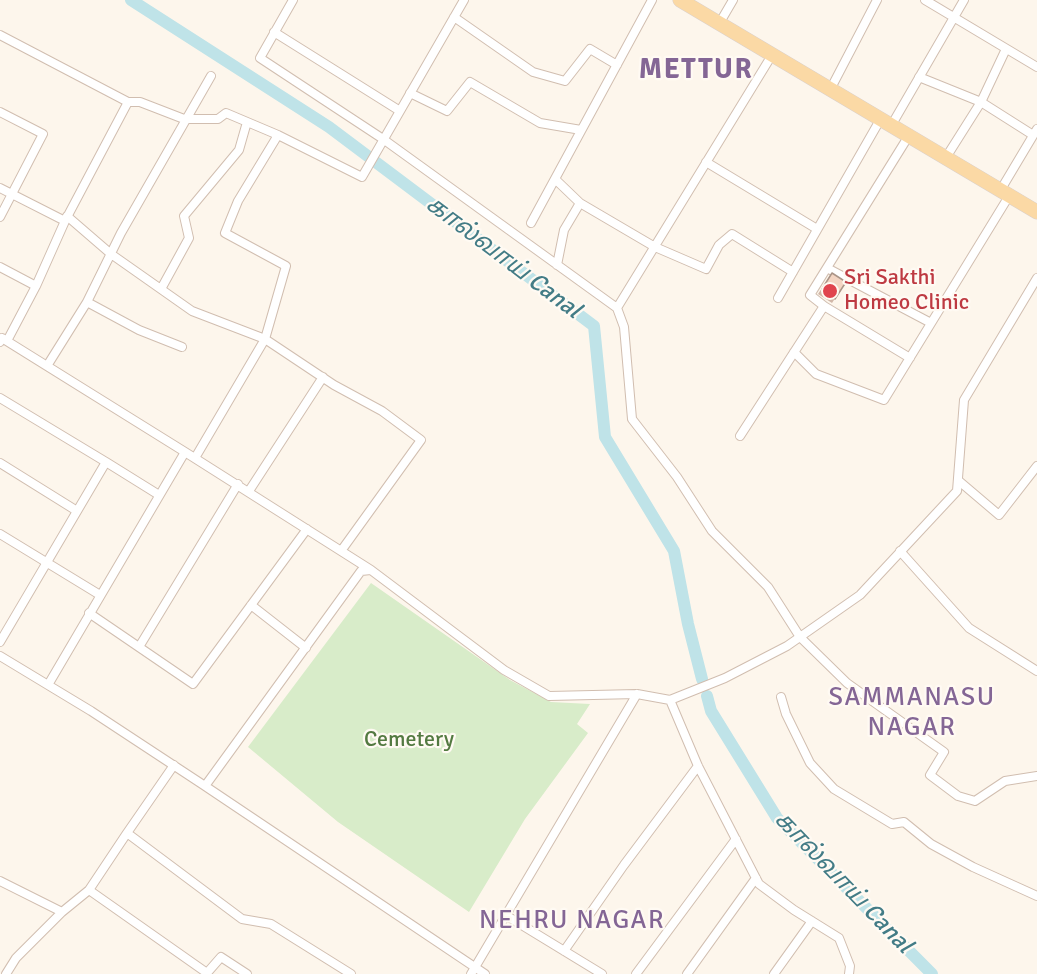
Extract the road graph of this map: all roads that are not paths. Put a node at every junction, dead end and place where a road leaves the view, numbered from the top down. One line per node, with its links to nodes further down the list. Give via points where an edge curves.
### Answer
1 (293, 0): 12 (street)
2 (464, 0): 9 (street)
3 (652, 0): 16 (street)
4 (680, 0): 11 (main road)
5 (733, 0): 11 (street)
6 (877, 0): 20 (street)
7 (925, 0): 10 (street)
8 (964, 0): 10 (street)
9 (453, 17): 16 (street, via 533,72 565,81 590,49); 21 (street)
10 (953, 19): 14 (street); 19 (street)
11 (719, 24): 15 (main road)
12 (274, 32): 24 (street); 33 (street, via 260,58)
13 (1, 37): 22 (street)
14 (1006, 49): 17 (street); 23 (street)
15 (772, 55): 20 (main road); 35 (street)
16 (617, 65): 29 (street)
17 (1037, 67)
18 (211, 76): 26 (street)
19 (919, 77): 23 (street); 28 (street)
20 (830, 90): 28 (main road)
21 (410, 93): 24 (street); 29 (street, via 447,111 470,81 540,123)
22 (128, 102): 26 (street, via 140,102); 43 (street)
23 (981, 102): 30 (street); 34 (street)
24 (400, 111): 33 (street)
25 (0, 112): 38 (street, via 43,134)
26 (184, 119): 27 (street, via 218,119 226,113); 47 (street)
27 (247, 122): 31 (street); 54 (street, via 239,150 184,216 189,238)
28 (885, 123): 32 (main road); 45 (street)
29 (581, 130): 36 (street)
30 (1035, 132): 39 (street)
31 (278, 135): 33 (street, via 362,177); 60 (street, via 238,201 225,233 286,266)
32 (908, 137): 34 (main road); 50 (street)
33 (381, 142): 48 (street)
34 (945, 159): 39 (main road)
35 (706, 162): 45 (street); 46 (street)
36 (555, 179): 40 (street); 44 (street)
37 (0, 188): 38 (street)
38 (12, 194): 42 (street); 43 (street)
39 (1004, 194): 41 (main road); 59 (street)
40 (580, 203): 46 (street); 48 (street, via 564,230)
41 (1037, 212)
42 (0, 217)
43 (66, 219): 47 (street); 53 (street)
44 (531, 223)
45 (818, 229): 51 (street)
46 (655, 247): 51 (street, via 706,269 719,245 732,234); 58 (street)
47 (111, 254): 54 (street); 56 (street)
48 (557, 265): 58 (street)
49 (0, 267): 53 (street)
50 (827, 268): 57 (street, via 810,295); 59 (street)
51 (793, 272): 55 (street)
52 (1037, 278): 74 (street, via 964,400)
53 (36, 286): 61 (street)
54 (161, 289): 60 (street, via 192,311)
55 (778, 298)
56 (87, 302): 62 (street, via 139,330); 65 (street)
57 (824, 306): 63 (street); 64 (street)
58 (617, 308): 88 (street, via 624,327 632,419 712,531 768,587)
59 (931, 322): 64 (street)
60 (265, 339): 66 (street); 70 (street)
61 (3, 341): 65 (street)
62 (182, 347)
63 (794, 352): 64 (street, via 816,374 884,400); 68 (street)
64 (910, 358)
65 (47, 366): 69 (street)
66 (323, 377): 76 (street); 81 (street, via 382,411 421,440)
67 (0, 398): 71 (street)
68 (741, 436)
69 (184, 452): 70 (street); 77 (street)
70 (195, 458): 75 (street)
71 (106, 462): 77 (street); 78 (street)
72 (0, 463): 78 (street)
73 (1037, 466): 74 (street, via 999,515)
74 (959, 481): 82 (street, via 957,491)
75 (238, 484): 76 (street); 90 (street)
76 (249, 491): 79 (street)
77 (159, 495): 85 (street)
78 (77, 511): 83 (street)
79 (307, 529): 81 (street); 86 (street)
80 (0, 534): 83 (street)
81 (341, 551): 84 (street)
82 (900, 551): 88 (street, via 860,595); 93 (street, via 969,628)
83 (46, 562): 85 (street); 89 (street)
84 (371, 570): 91 (street, via 361,571); 95 (street, via 504,670 549,696)
85 (99, 596): 87 (street)
86 (251, 605): 90 (street, via 193,684); 91 (street)
87 (89, 613): 90 (street); 94 (street)
88 (800, 637): 97 (street, via 725,678); 100 (street, via 847,683 944,752 930,775 958,796 975,801 1005,781)
89 (0, 642)
90 (139, 647)
91 (306, 648): 101 (street)
92 (0, 656): 94 (street)
93 (1037, 671)
94 (48, 685): 98 (street)
95 (637, 694): 97 (street); 109 (street)
96 (781, 698): 107 (street, via 810,763 834,789 892,824 904,822 931,844 973,867)
97 (670, 700): 99 (street)
98 (174, 765): 101 (street); 102 (street)
99 (698, 766): 103 (street); 111 (street)
100 (1037, 776)
101 (205, 786): 112 (street)
102 (127, 833): 106 (street); 115 (street, via 242,919 270,924)
103 (736, 839): 104 (street); 118 (street)
104 (756, 878): 110 (street); 119 (street)
105 (0, 881): 108 (street)
106 (89, 890): 108 (street); 114 (street, via 207,973 221,957)
107 (1037, 896)
108 (62, 912): 113 (street, via 16,958)
109 (507, 915): 111 (street); 112 (street)
110 (812, 921): 120 (street); 121 (street, via 840,938)
111 (564, 951): 117 (street)
112 (473, 970): 116 (street)
113 (6, 974)
114 (246, 974)
115 (351, 974)
116 (485, 974)
117 (602, 974)
118 (636, 974)
119 (687, 974)
120 (774, 974)
121 (849, 974)

